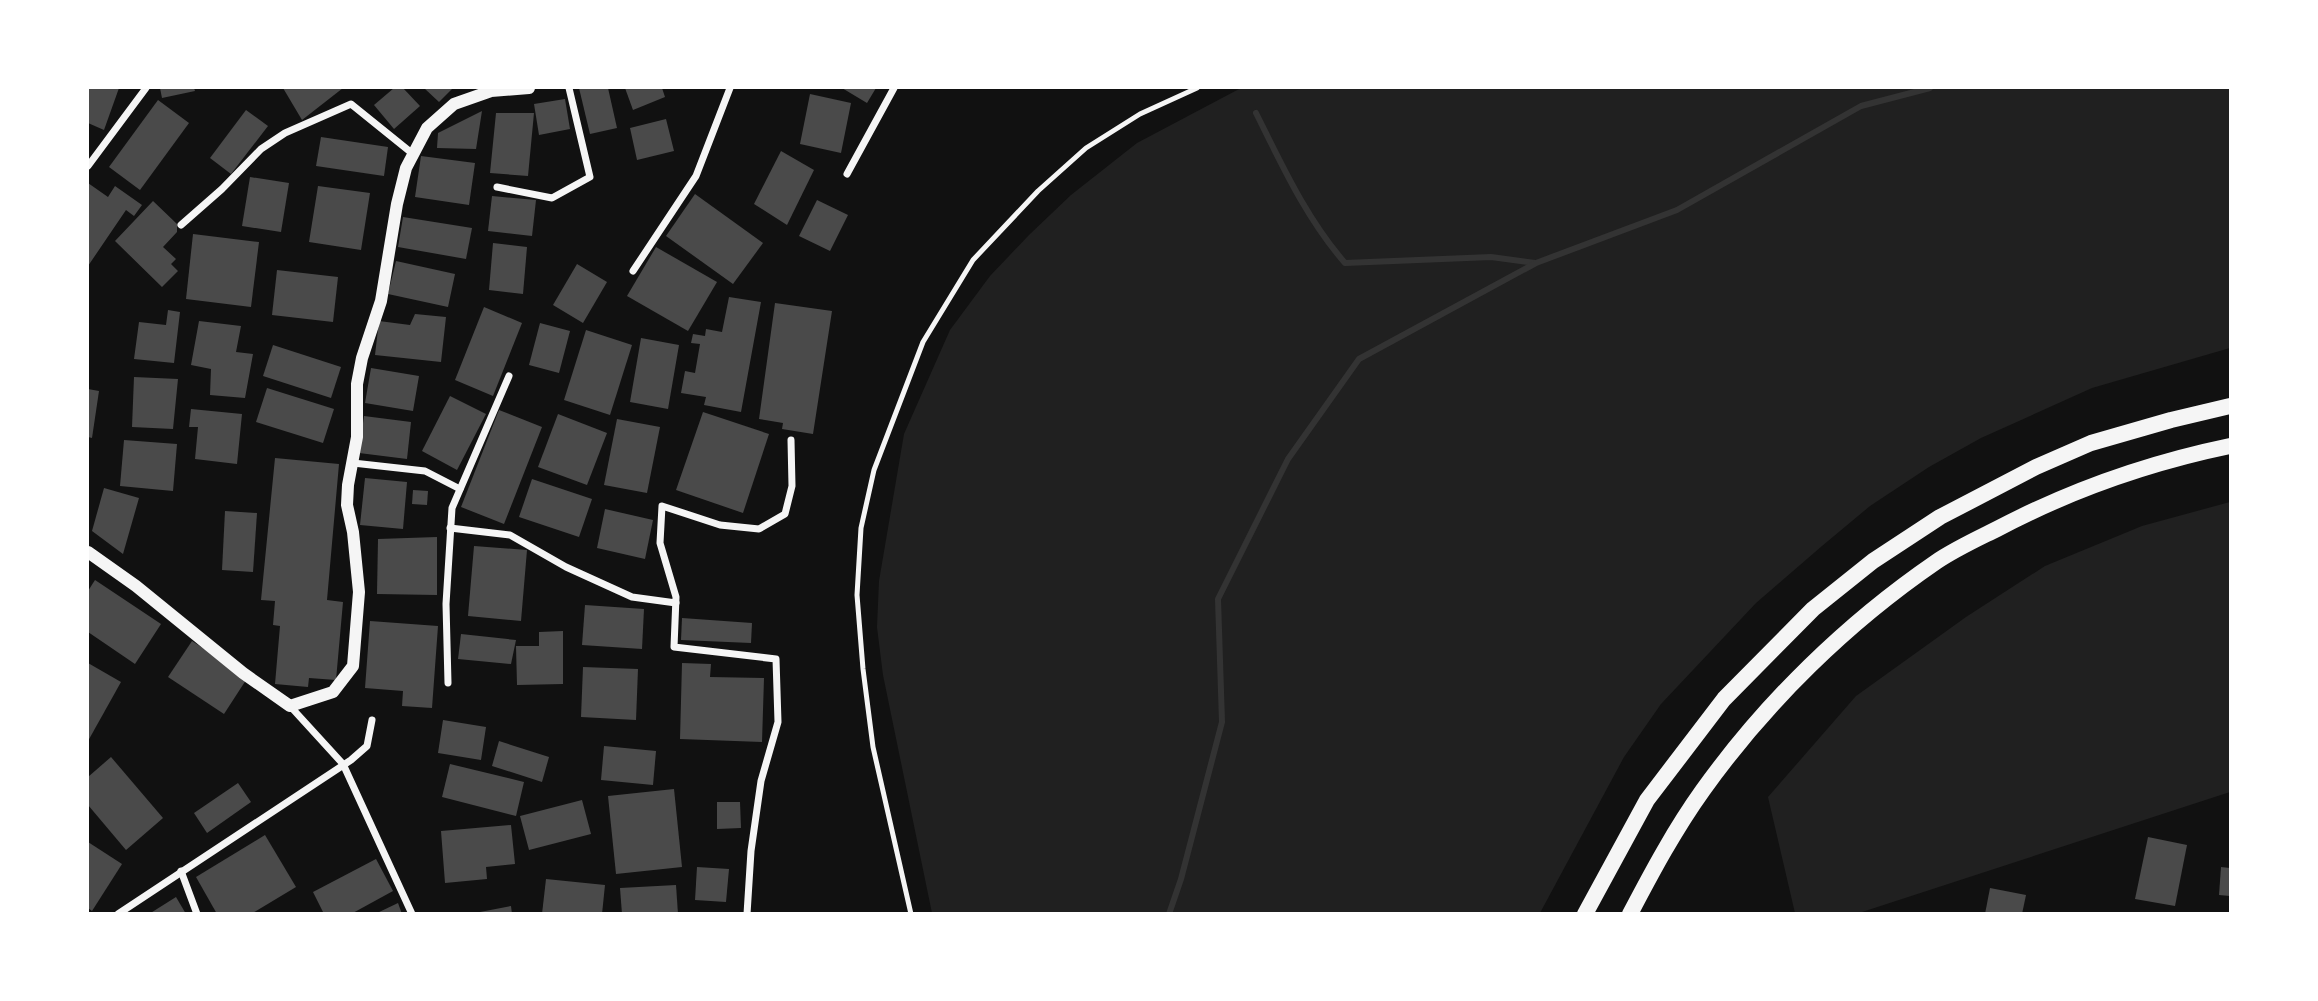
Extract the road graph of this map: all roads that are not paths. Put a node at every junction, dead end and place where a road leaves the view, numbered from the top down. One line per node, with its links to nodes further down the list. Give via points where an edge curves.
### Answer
1 (146, 88): 9 (street)
2 (529, 88): 7 (street)
3 (569, 88): 11 (street, via 590,177 552,198)
4 (730, 88): 13 (street, via 696,176)
5 (894, 88): 10 (street)
6 (1197, 88): 32 (lane, via 1140,114 1086,148 1038,191 973,261 923,342 874,470 861,528 857,595 861,644 873,747)
7 (475, 93): 8 (street, via 427,128)
8 (413, 154): 12 (street, via 351,104 285,133 261,149); 18 (street, via 397,204 381,301 362,358)
9 (88, 166)
10 (847, 174)
11 (497, 187)
12 (181, 225)
13 (634, 271)
14 (509, 376): 19 (street)
15 (2231, 406): 33 (highway, via 2091,443 1940,517 1873,561 1823,601 1724,699 1647,800)
16 (791, 440): 22 (street, via 792,486 785,514 759,529 720,525 662,506 660,543)
17 (2231, 446): 34 (highway, via 2109,478 2038,507 1938,560 1872,609 1756,722 1702,792)
18 (354, 463): 19 (street, via 425,471); 24 (street, via 347,505 359,592 352,666 333,692)
19 (460, 489): 20 (street)
20 (450, 528): 22 (street, via 510,536 632,597); 23 (street)
21 (88, 552): 24 (street)
22 (676, 603): 31 (street, via 674,647 776,659 778,722 761,781)
23 (448, 683)
24 (290, 706): 26 (street)
25 (372, 720): 26 (street, via 367,746)
26 (343, 764): 27 (street); 30 (street)
27 (181, 871): 28 (street); 29 (street)
28 (118, 914)
29 (197, 914)
30 (412, 914)
31 (747, 914)
32 (911, 914)
33 (1585, 914)
34 (1630, 914)

